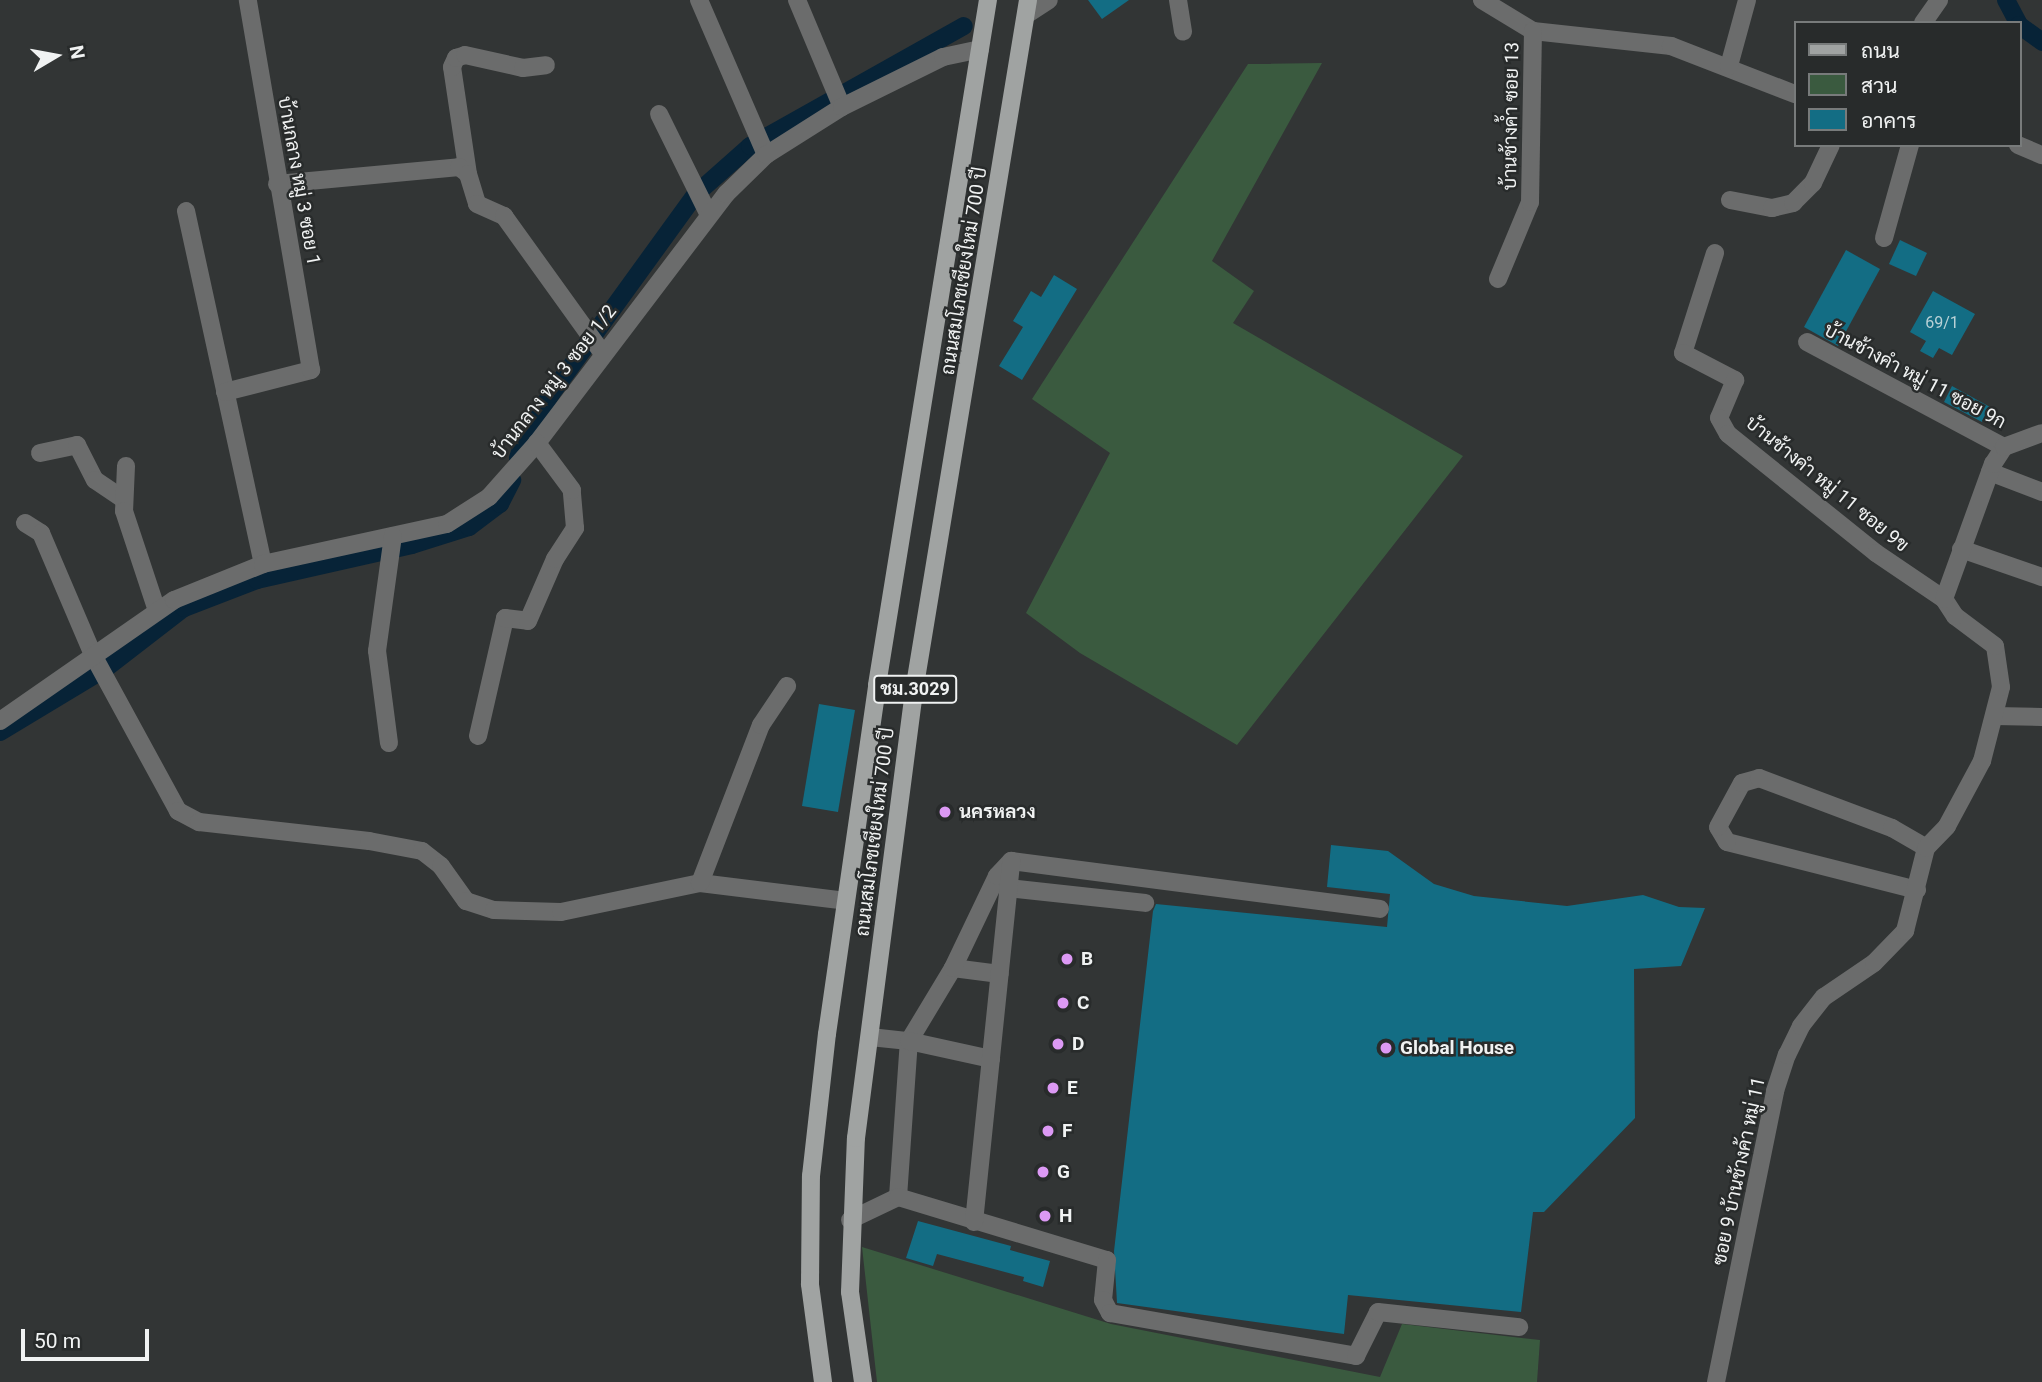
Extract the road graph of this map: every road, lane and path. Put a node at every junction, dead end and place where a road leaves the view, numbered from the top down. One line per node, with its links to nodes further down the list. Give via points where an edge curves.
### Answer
1 (248, 0): 26 (street, บ้านกลาง หมู่ 3 ซอย 1)
2 (699, 0): 23 (street)
3 (797, 0): 18 (street)
4 (988, 0): 14 (main road, ถนนสมโภชเชียงใหม่ 700 ปี / ชม.3029)
5 (1049, 0): 10 (street)
6 (1178, 0): 13 (street)
7 (1482, 0): 12 (street)
8 (1747, 0): 16 (street)
9 (1939, 0): 11 (street)
10 (1027, 7): 68 (main road, ถนนสมโภชเชียงใหม่ 700 ปี / ชม.3029, via 915,691)
11 (1924, 21)
12 (1533, 31): 16 (street, via 1671,46); 32 (street, บ้านช้างค้ำ ซอย 13, via 1530,202)
13 (1183, 32)
14 (980, 49): 18 (street, บ้านกลาง หมู่ 3 ซอย 1/2, via 943,57); 63 (main road, ถนนสมโภชเชียงใหม่ 700 ปี / ชม.3029)
15 (546, 65): 25 (street, via 523,68 465,55 456,58 452,67)
16 (1729, 66): 17 (street)
17 (1794, 94)
18 (842, 107): 23 (street, บ้านกลาง หมู่ 3 ซอย 1/2)
19 (659, 114): 29 (street)
20 (2021, 146): 24 (street)
21 (1830, 147): 27 (street, via 1813,183 1793,203 1772,208)
22 (1909, 147): 30 (street)
23 (766, 155): 29 (street, บ้านกลาง หมู่ 3 ซอย 1/2)
24 (2042, 155)
25 (468, 174): 26 (street, via 448,166); 34 (street, via 477,204 504,216)
26 (277, 184): 35 (street, บ้านกลาง หมู่ 3 ซอย 1, via 311,370)
27 (1730, 200)
28 (186, 211): 35 (street)
29 (709, 215): 34 (street, บ้านกลาง หมู่ 3 ซอย 1/2)
30 (1884, 238)
31 (1715, 253): 49 (street, บ้านช้างคำ หมู่ 11 ซอย 9ข, via 1683,353 1735,380 1719,418 1728,435 1877,553)
32 (1499, 279)
33 (1807, 342): 38 (street, บ้านช้างคำ หมู่ 11 ซอย 9ก)
34 (603, 354): 37 (street, บ้านกลาง หมู่ 3 ซอย 1/2)
35 (225, 393): 47 (street)
36 (2042, 433): 38 (street)
37 (537, 443): 45 (street, บ้านกลาง หมู่ 3 ซอย 1/2, via 478,504 446,524); 56 (street, via 572,490 575,528 555,559 528,621 505,618)
38 (2004, 447): 41 (street)
39 (40, 453): 43 (street, via 77,445 95,480)
40 (127, 466): 43 (street)
41 (1990, 472): 42 (street); 46 (street)
42 (2042, 492)
43 (123, 499): 50 (street)
44 (25, 523): 51 (street, via 41,533)
45 (392, 541): 47 (street, บ้านกลาง หมู่ 3 ซอย 1/2); 57 (street, via 377,652)
46 (1961, 549): 48 (street); 49 (street)
47 (263, 564): 50 (street, บ้านกลาง หมู่ 3 ซอย 1/2)
48 (2042, 577)
49 (1944, 599): 53 (street, ซอย 9 บ้านช้างค้า หมู่ 11, via 1955,616 1994,646 2001,687)
50 (157, 611): 51 (street, บ้านกลาง หมู่ 3 ซอย 1/2)
51 (93, 655): 55 (street, บ้านกลาง หมู่ 3 ซอย 1/2); 60 (street, via 178,811 200,822 422,851 441,866 466,901 494,910 561,912)
52 (787, 686): 60 (street, via 765,717)
53 (1995, 716): 54 (street); 58 (street, ซอย 9 บ้านช้างค้า หมู่ 11, via 1976,772 1947,826)
54 (2042, 717)
55 (0, 720)
56 (478, 736)
57 (389, 743)
58 (1926, 848): 62 (street, ซอย 9 บ้านช้างค้า หมู่ 11); 62 (street, via 1892,828 1759,778 1742,783 1718,827 1727,842)
59 (1011, 861): 61 (street); 65 (street); 66 (street, via 997,876)
60 (700, 883): 63 (street)
61 (1008, 888): 64 (street); 67 (street)
62 (1917, 890): 77 (street, ซอย 9 บ้านช้างค้า หมู่ 11, via 1905,931 1894,945 1824,997 1801,1026 1787,1055 1775,1091)
63 (846, 901): 75 (main road, ถนนสมโภชเชียงใหม่ 700 ปี / ชม.3029, via 811,1176 810,1284)
64 (1145, 903)
65 (1380, 908)
66 (953, 968): 67 (street); 69 (street)
67 (1000, 974): 70 (street)
68 (870, 1037): 69 (street); 72 (main road, ถนนสมโภชเชียงใหม่ 700 ปี / ชม.3029)
69 (909, 1041): 70 (street); 71 (street)
70 (991, 1059): 73 (street)
71 (898, 1197): 72 (street); 73 (street)
72 (849, 1220): 76 (main road, ถนนสมโภชเชียงใหม่ 700 ปี / ชม.3029, via 850,1292)
73 (974, 1222): 74 (street, via 1107,1260 1103,1300 1110,1313 1356,1356 1378,1312)
74 (1519, 1327)
75 (822, 1382)
76 (863, 1382)
77 (1716, 1382)

